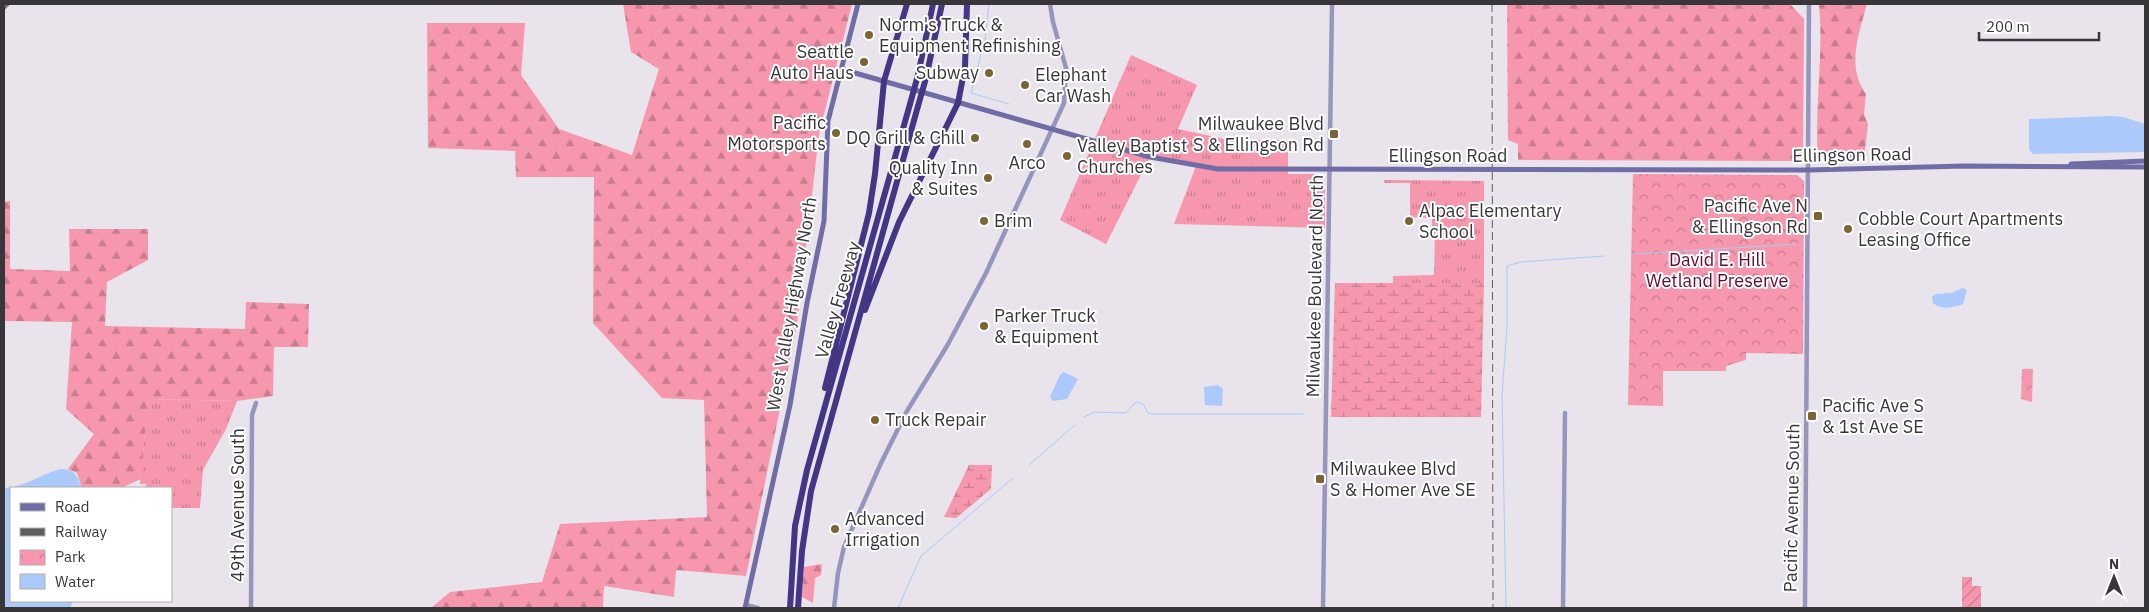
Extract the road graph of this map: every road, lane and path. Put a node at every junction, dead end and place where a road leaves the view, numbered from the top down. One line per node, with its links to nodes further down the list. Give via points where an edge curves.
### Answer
1 (7, 4): 10 (main road)
2 (858, 4): 11 (main road, West Valley Highway North)
3 (907, 4): 12 (highway)
4 (933, 4): 23 (highway, Valley Freeway, bridge, via 918,75)
5 (942, 4): 20 (highway, Valley Freeway, bridge, via 926,78)
6 (967, 4): 13 (highway, via 965,67)
7 (1050, 4): 14 (street, via 1066,68 1064,103)
8 (1332, 4): 18 (street, Milwaukee Boulevard North)
9 (1809, 4): 19 (street, Pacific Avenue South)
10 (4, 7)
11 (841, 69): 12 (main road, Ellingson Road); 26 (main road, West Valley Highway North, via 827,131 824,221 790,405)
12 (884, 81): 13 (main road, Ellingson Road); 23 (highway, via 869,213)
13 (958, 102): 14 (main road, Ellingson Road); 20 (highway, via 896,230)
14 (1052, 130): 18 (main road, Ellingson Road, via 1196,166 1240,170); 29 (street, via 985,274 947,346 896,430 850,532 841,559)
15 (2145, 161): 16 (main road, Ellingson Road)
16 (2068, 165): 17 (main road, Ellingson Road); 19 (main road, Ellingson Road)
17 (2145, 167)
18 (1330, 170): 19 (main road, Ellingson Road); 30 (street, Milwaukee Boulevard North)
19 (1809, 170): 32 (street, Pacific Avenue South)
20 (846, 361): 25 (highway, Valley Freeway, via 811,491)
21 (256, 403): 27 (street, 49th Avenue South, via 252,415)
22 (1565, 413): 31 (street)
23 (819, 423): 24 (highway, Valley Freeway, via 797,518)
24 (790, 605)
25 (798, 606)
26 (745, 607): 28 (street)
27 (251, 608)
28 (758, 608)
29 (834, 608)
30 (1323, 608)
31 (1563, 608)
32 (1805, 608)

